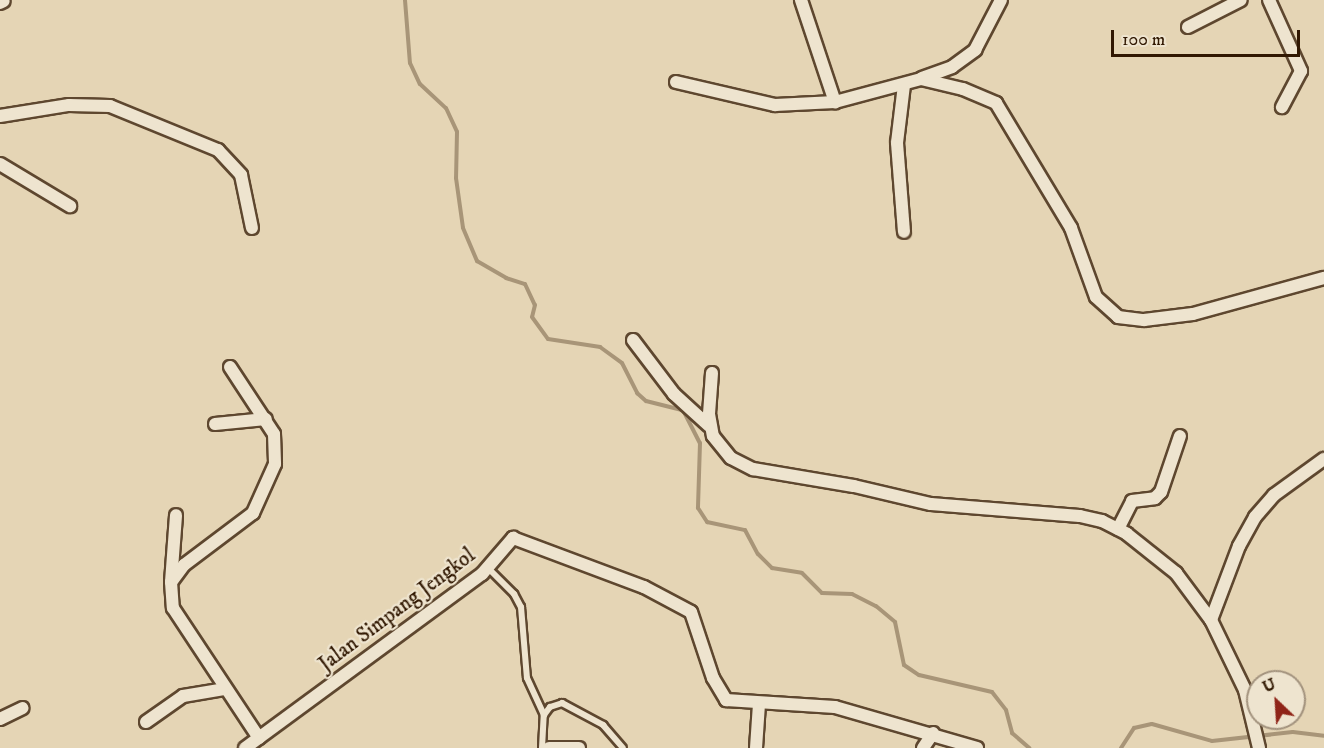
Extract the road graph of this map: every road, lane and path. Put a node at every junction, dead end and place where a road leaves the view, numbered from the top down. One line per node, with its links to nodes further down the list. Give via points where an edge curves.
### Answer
1 (801, 0): 9 (street)
2 (1241, 0): 5 (street)
3 (1269, 0): 10 (street, via 1301,71)
4 (995, 2): 6 (street, via 975,50 951,67)
5 (1188, 27)
6 (921, 79): 8 (street); 16 (street, via 963,89 996,103 1071,228 1096,297 1118,317 1144,320 1193,314)
7 (676, 82): 9 (street, via 775,105)
8 (904, 85): 9 (street); 15 (street, via 897,143)
9 (835, 102)
10 (1282, 107)
11 (0, 116): 14 (street, via 69,105 110,106 218,150 241,175)
12 (0, 164): 13 (street)
13 (70, 206)
14 (252, 228)
15 (904, 232)
16 (1324, 278)
17 (633, 340): 22 (street, via 674,394)
18 (230, 367): 20 (street)
19 (712, 373): 22 (street)
20 (266, 419): 21 (street); 28 (street, via 274,434 276,454 263,498 248,519 184,565)
21 (215, 424)
22 (709, 426): 26 (street, via 717,444 730,458 760,471 854,486 930,504 1080,516)
23 (1180, 436): 26 (street, via 1161,492 1155,498 1132,501)
24 (1324, 459): 29 (street, via 1274,495 1255,517 1239,546)
25 (176, 515): 28 (street)
26 (1118, 529): 29 (street, via 1164,561)
27 (487, 568): 31 (street, Jalan Simpang Jengkol, via 513,538 673,601 691,612 718,691 726,700); 33 (lane, via 514,594 521,608 527,678); 37 (street, Jalan Simpang Jengkol)
28 (171, 582): 30 (street, via 173,608)
29 (1212, 620): 46 (street, via 1245,690)
30 (225, 689): 35 (street, via 183,696); 37 (street)
31 (759, 704): 36 (street, Jalan Simpang Jengkol, via 835,707); 43 (street)
32 (23, 708): 34 (street)
33 (544, 715): 39 (lane); 42 (lane, via 556,704 571,705 603,725)
34 (0, 719)
35 (146, 722)
36 (933, 733): 44 (street); 45 (street, Jalan Simpang Jengkol)
37 (259, 738): 38 (street, Jalan Simpang Jengkol)
38 (245, 748)
39 (542, 748)
40 (549, 748): 41 (street)
41 (579, 748)
42 (623, 748)
43 (756, 748)
44 (923, 748)
45 (977, 748)
46 (1259, 748)

